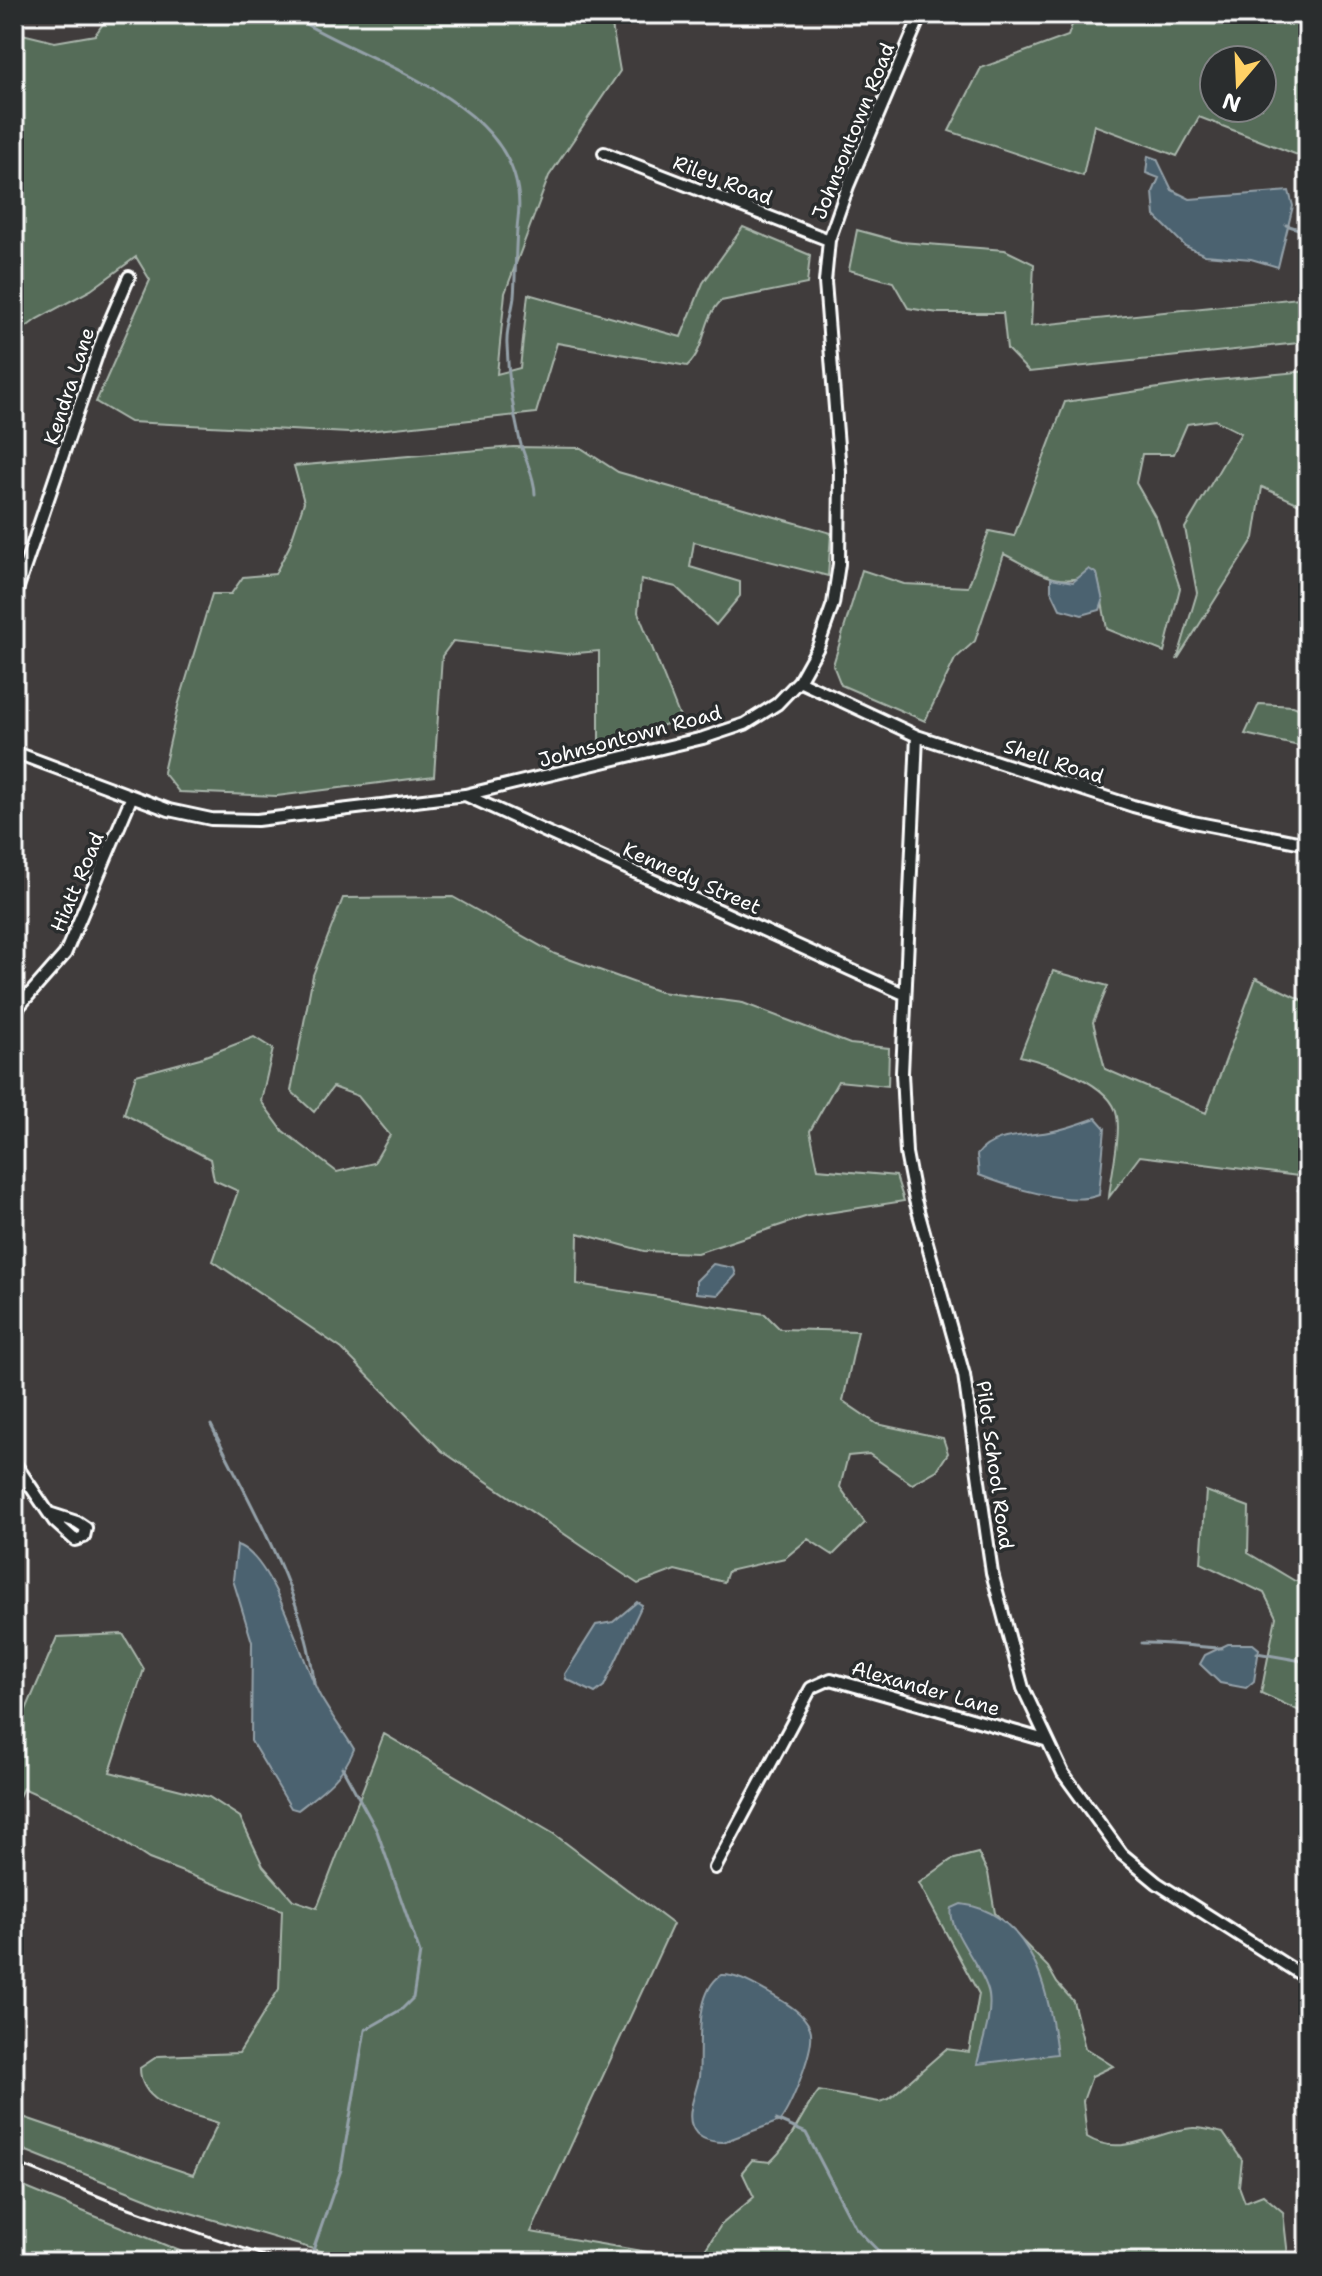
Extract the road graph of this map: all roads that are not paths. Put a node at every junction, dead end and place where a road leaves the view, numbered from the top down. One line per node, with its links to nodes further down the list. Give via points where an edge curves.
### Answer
1 (921, 14): 3 (street, Johnsontown Road)
2 (604, 153): 3 (street, Riley Road)
3 (829, 240): 6 (street, Johnsontown Road, via 825,282 840,471 839,564 833,604)
4 (129, 277): 5 (street, Kendra Lane, via 103,337)
5 (14, 599)
6 (799, 681): 7 (street, Shell Road); 9 (street, Johnsontown Road, via 777,704 745,724)
7 (917, 736): 11 (street, Shell Road, via 1145,809); 12 (street, Pilot School Road)
8 (14, 752): 10 (street, Johnsontown Road)
9 (465, 795): 10 (street, Johnsontown Road, via 257,820 191,816); 12 (street, Kennedy Street)
10 (132, 796): 13 (street, Hiatt Road, via 65,954)
11 (1308, 844)
12 (904, 994): 16 (street, Pilot School Road, via 906,1153 973,1418 982,1516 1006,1632)
13 (14, 1012)
14 (14, 1462): 15 (street)
15 (49, 1513)
16 (1045, 1740): 17 (street, Alexander Lane, via 831,1679 821,1681 811,1688); 18 (street, Pilot School Road, via 1090,1815 1122,1854 1157,1883)
17 (715, 1868)
18 (1308, 1979)

